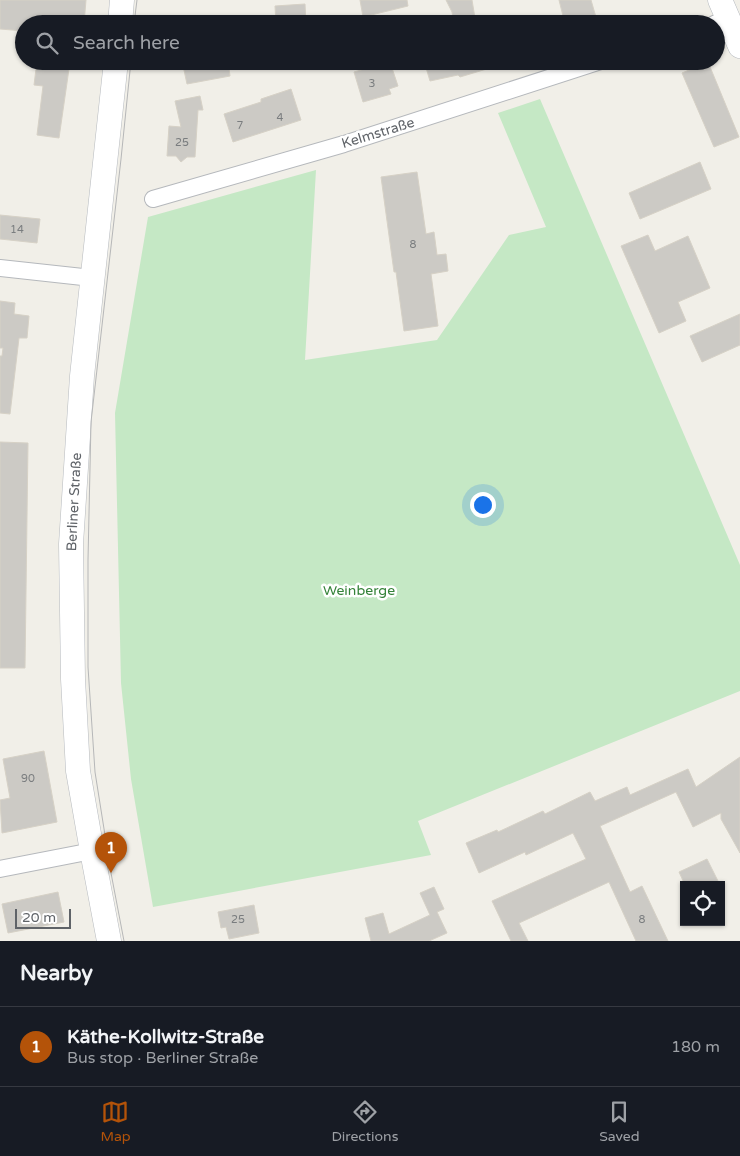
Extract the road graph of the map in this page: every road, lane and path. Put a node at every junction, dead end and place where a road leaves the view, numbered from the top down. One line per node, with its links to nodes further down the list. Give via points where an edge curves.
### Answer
1 (122, 0): 2 (street)
2 (121, 15)
3 (725, 21): 4 (street)
4 (740, 46)
5 (115, 70): 9 (street, Berliner Straße)
6 (573, 70): 7 (street, Kelmstraße, via 344,144)
7 (153, 199)
8 (0, 268): 9 (street)
9 (92, 278): 10 (street, Berliner Straße, via 71,544 76,742)
10 (92, 851): 11 (street); 12 (street, Berliner Straße)
11 (0, 869)
12 (109, 941)

